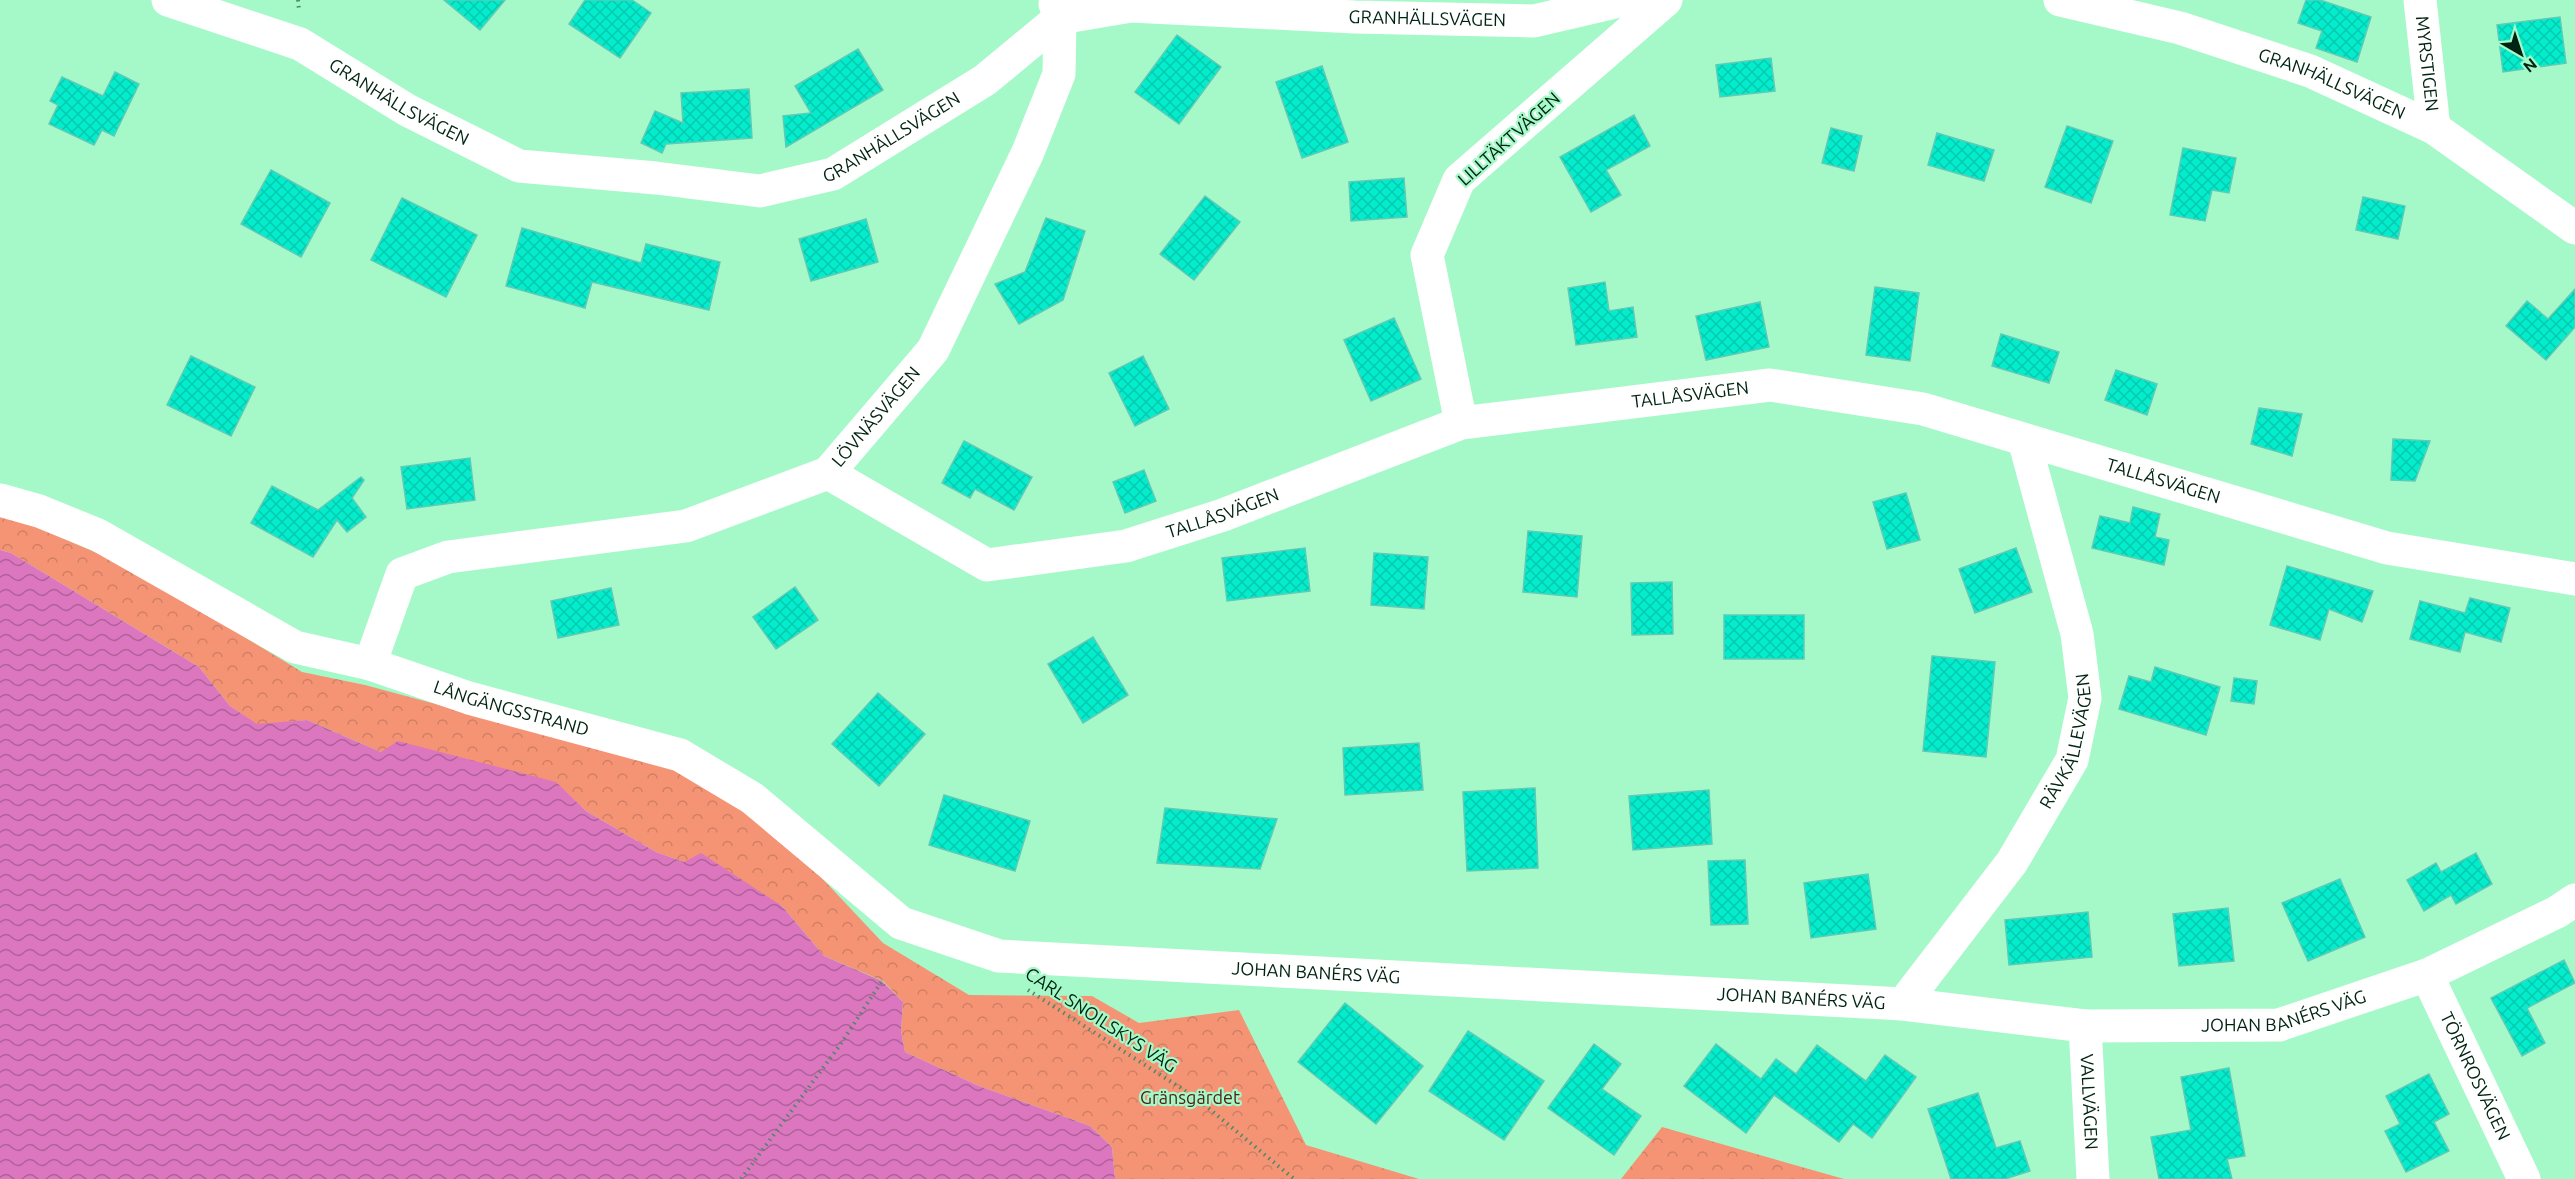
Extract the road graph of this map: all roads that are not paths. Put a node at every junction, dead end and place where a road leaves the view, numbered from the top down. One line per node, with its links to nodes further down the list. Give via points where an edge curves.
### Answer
1 (168, 0): 6 (street, GRANHÄLLSVÄGEN, via 300,44 407,110 519,166 760,191 833,174 985,80)
2 (1624, 0): 6 (street, GRANHÄLLSVÄGEN, via 1534,21 1131,6)
3 (1666, 0): 9 (street, LILLTÄKTVÄGEN, via 1459,180 1427,255)
4 (2060, 0): 7 (street, GRANHÄLLSVÄGEN, via 2180,28 2310,71)
5 (2420, 0): 7 (street, MYRSTIGEN)
6 (1057, 9): 11 (street, LÖVNÄSVÄGEN, via 1059,74 1028,152 933,350)
7 (2434, 128): 8 (street, GRANHÄLLSVÄGEN)
8 (2575, 228)
9 (1461, 423): 10 (street, TALLÅSVÄGEN, via 1770,385 1923,409); 11 (street, TALLÅSVÄGEN, via 1223,514 1126,546 987,565)
10 (2024, 440): 13 (street, TALLÅSVÄGEN, via 2387,548); 18 (street, RÄVKÄLLEVÄGEN, via 2077,634 2085,698 2072,760 2012,862)
11 (828, 473): 14 (street, LÖVNÄSVÄGEN, via 686,526 448,557 402,574)
12 (0, 500): 14 (street, LÅNGÄNGSSTRAND, via 98,535 296,647)
13 (2575, 579)
14 (370, 664): 16 (street, LÅNGÄNGSSTRAND, via 468,698 680,755 752,798 902,923)
15 (2575, 900): 17 (street, JOHAN BANÉRS VÄG)
16 (999, 956): 18 (street, JOHAN BANÉRS VÄG)
17 (2427, 975): 19 (street, JOHAN BANÉRS VÄG, via 2279,1024); 21 (street, TÖRNROSVÄGEN)
18 (1903, 1004): 19 (street, JOHAN BANÉRS VÄG)
19 (2085, 1026): 20 (street, VALLVÄGEN)
20 (2093, 1179)
21 (2524, 1179)

